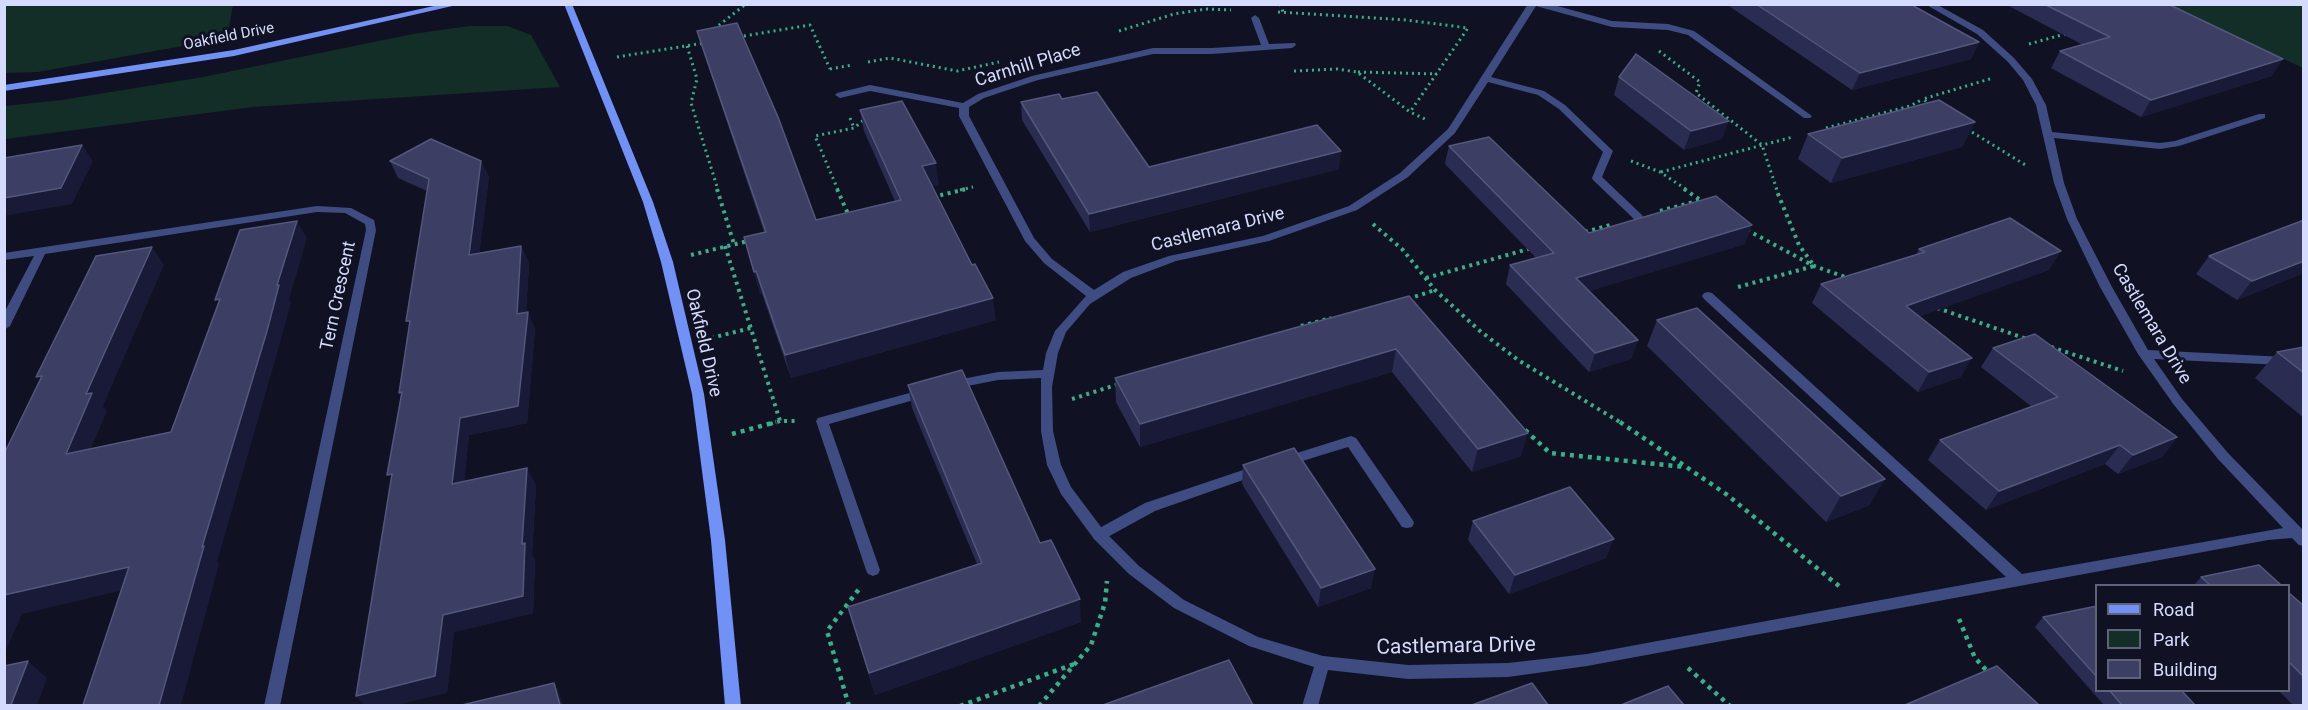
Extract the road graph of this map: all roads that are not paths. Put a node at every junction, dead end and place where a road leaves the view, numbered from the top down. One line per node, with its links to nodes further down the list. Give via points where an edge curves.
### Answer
1 (457, 4): 10 (street, Oakfield Drive, via 234,53)
2 (568, 4): 32 (street, Oakfield Drive, via 648,202 667,262 698,394 718,540)
3 (1533, 4): 9 (street, Castlemara Drive)
4 (1539, 4): 13 (street, via 1605,22 1668,27 1699,37)
5 (1929, 4): 15 (street, Castlemara Drive, via 1972,28 2020,69 2038,96)
6 (1255, 18): 8 (street)
7 (1292, 45): 8 (street, Carnhill Place)
8 (1266, 47): 12 (street, Carnhill Place, via 1143,52 1012,84)
9 (1486, 79): 16 (street, via 1548,97 1608,151 1596,178); 19 (street, Castlemara Drive, via 1452,131 1404,176 1353,208 1283,234 1149,266)
10 (4, 87)
11 (840, 95): 12 (street, via 870,88)
12 (964, 106): 19 (street, Carnhill Place, via 963,113 997,182 1034,246)
13 (1807, 116)
14 (2262, 116): 15 (street, via 2164,146)
15 (2048, 135): 22 (street, Castlemara Drive, via 2059,183 2083,245)
16 (1638, 217)
17 (42, 250): 18 (street, Tern Crescent); 21 (street); 31 (street, Tern Crescent, via 317,209 347,210 370,222)
18 (4, 257)
19 (1093, 295): 24 (street, Castlemara Drive, via 1061,331)
20 (1708, 296): 29 (street)
21 (4, 326)
22 (2144, 354): 23 (street); 27 (street, Castlemara Drive, via 2223,456)
23 (2304, 362)
24 (1047, 374): 26 (street, Castlemara Drive, via 1046,407 1054,465 1069,495); 28 (street, via 967,381 822,421)
25 (1407, 523): 26 (street, via 1351,441 1171,499)
26 (1099, 535): 30 (street, Castlemara Drive, via 1161,592 1198,616 1254,642)
27 (2299, 537): 29 (street, Castlemara Drive, via 2268,535)
28 (873, 570)
29 (2020, 581): 30 (street, Castlemara Drive, via 1587,660 1508,670 1389,671)
30 (1323, 663): 33 (street)
31 (272, 705)
32 (733, 705)
33 (1310, 705)

